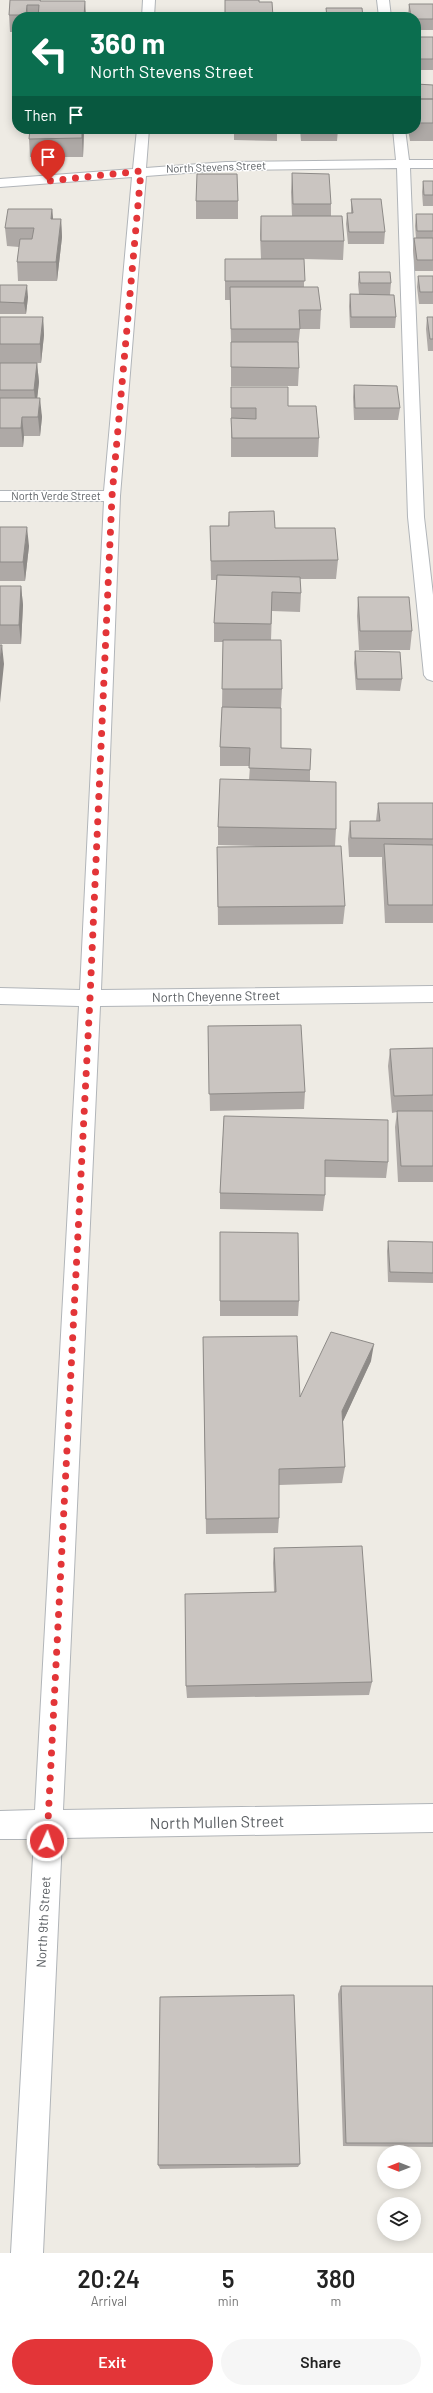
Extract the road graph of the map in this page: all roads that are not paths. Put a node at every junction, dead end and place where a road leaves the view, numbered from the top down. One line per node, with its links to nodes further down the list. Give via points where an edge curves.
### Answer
1 (149, 0): 3 (street)
2 (382, 0): 4 (street)
3 (148, 12)
4 (384, 12)
5 (143, 134): 9 (street, North 9th Street)
6 (399, 134): 7 (street)
7 (402, 164): 8 (street, North Stevens Street); 9 (street, North Stevens Street, via 226,166); 13 (street, via 416,517)
8 (433, 164)
9 (141, 171): 10 (street, North Stevens Street); 12 (street, North 9th Street)
10 (0, 183)
11 (0, 496): 12 (street, North Verde Street)
12 (112, 496): 16 (street, North 9th Street)
13 (433, 675)
14 (433, 994): 16 (street, North Cheyenne Street)
15 (0, 996): 16 (street, North Cheyenne Street)
16 (90, 998): 19 (street, North 9th Street)
17 (433, 1818): 19 (street, North Mullen Street)
18 (0, 1825): 19 (street, North Mullen Street)
19 (47, 1826): 20 (street, North 9th Street)
20 (27, 2253)

